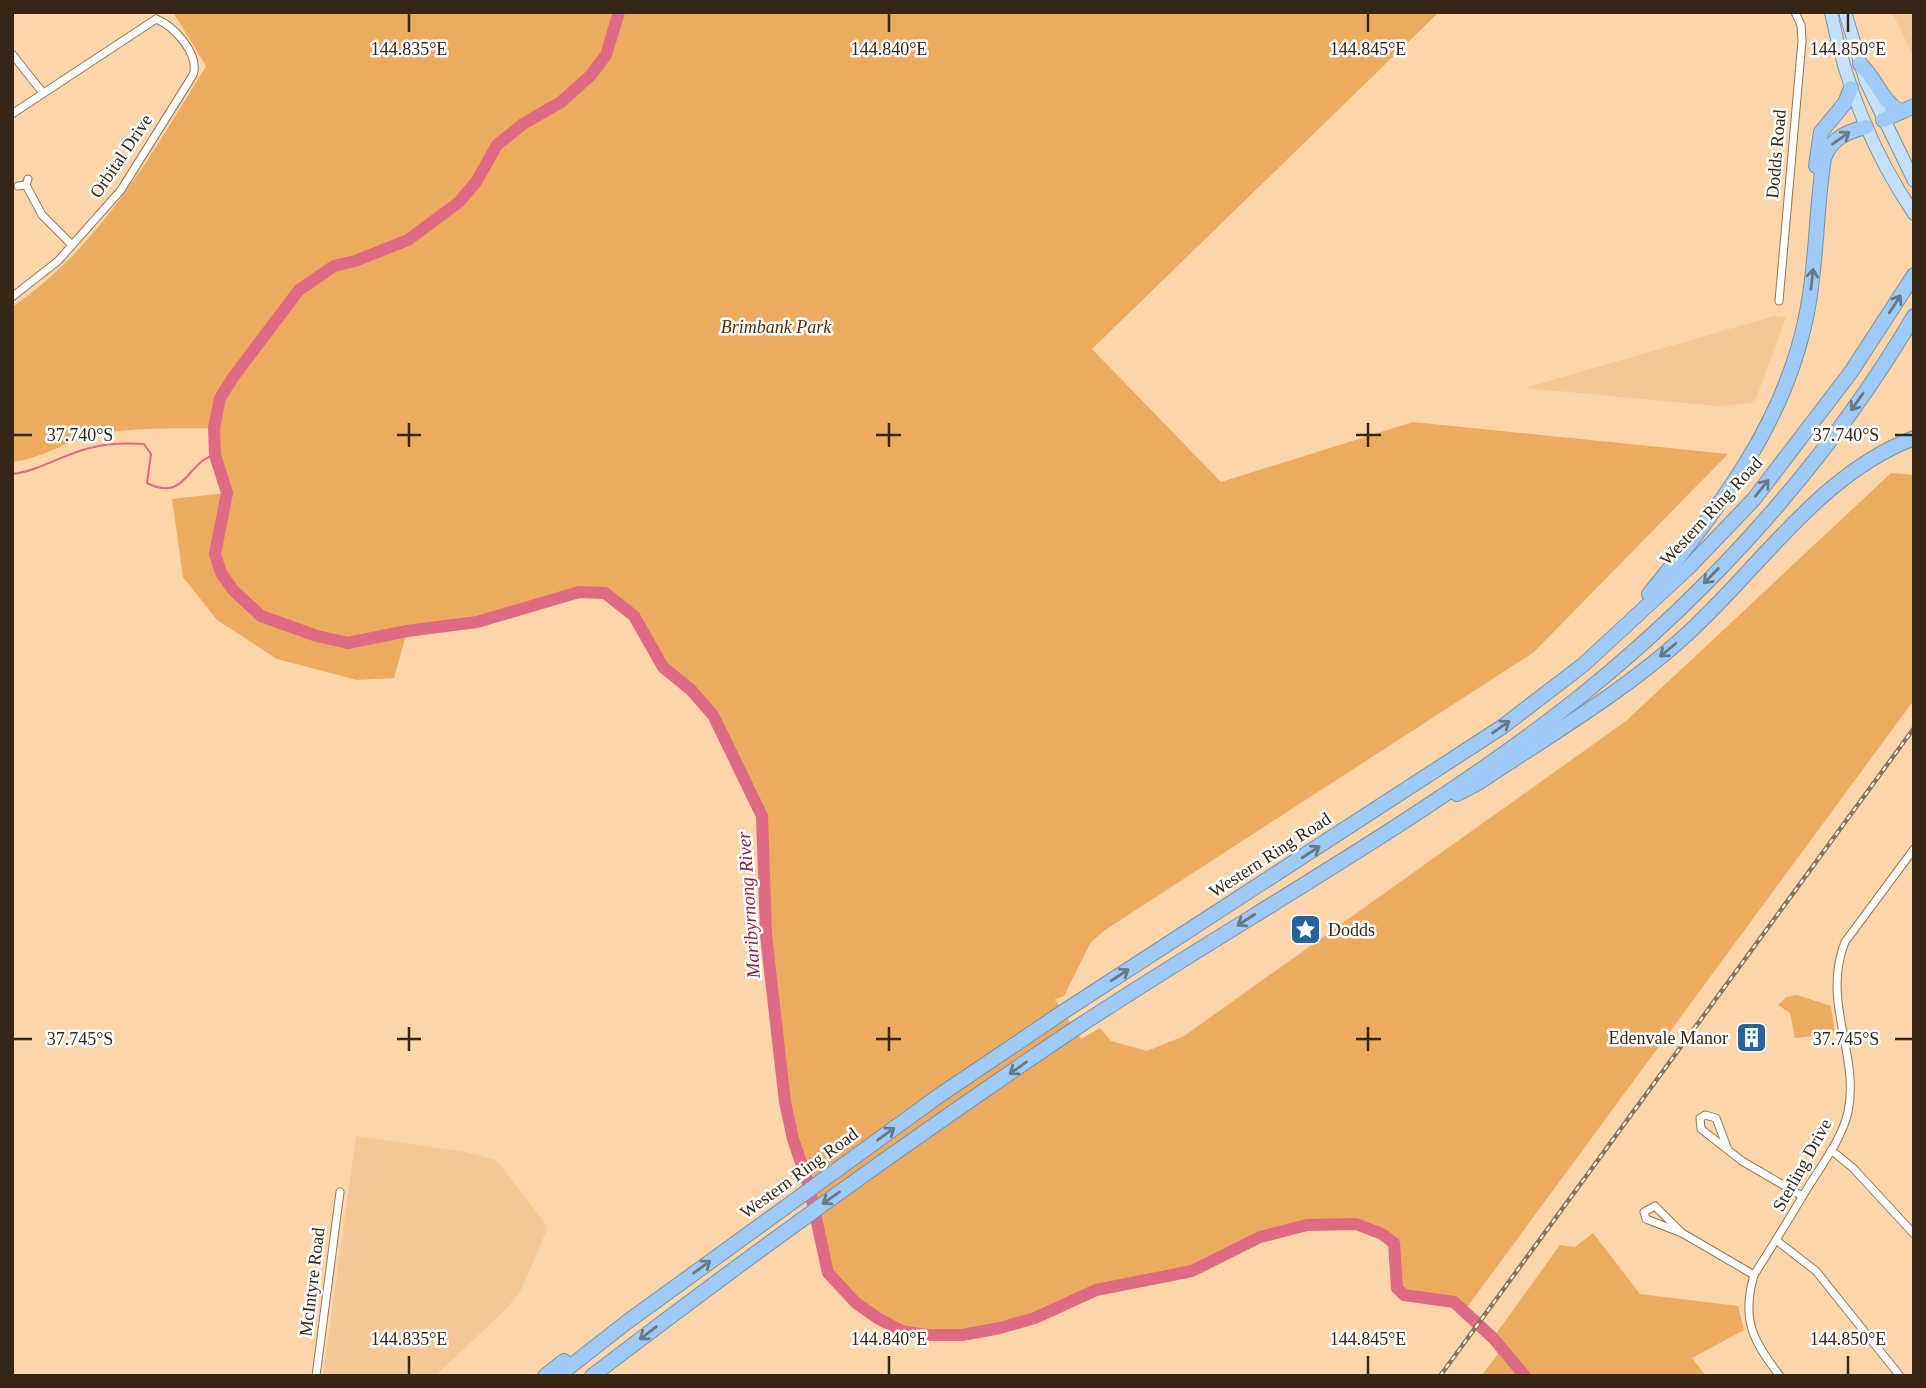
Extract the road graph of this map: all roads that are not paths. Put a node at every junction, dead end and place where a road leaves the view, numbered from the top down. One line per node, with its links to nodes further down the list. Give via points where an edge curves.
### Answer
1 (1795, 12): 20 (street, Dodds Road, via 1803,36)
2 (1831, 12): 7 (main road)
3 (1845, 12): 6 (main road)
4 (156, 15): 8 (street); 16 (street, Orbital Drive, via 172,28 193,58 192,75 121,190)
5 (12, 54): 8 (street)
6 (1860, 64): 9 (highway, via 1889,104); 11 (main road)
7 (1851, 88): 12 (main road); 17 (highway, via 1819,139)
8 (43, 93): 10 (street)
9 (1907, 109): 11 (highway)
10 (12, 114)
11 (1883, 120): 12 (main road); 13 (main road)
12 (1866, 127): 15 (main road); 17 (highway, one-way to 12, via 1827,150 1842,135)
13 (1914, 181)
14 (24, 183): 16 (street, via 42,215)
15 (1914, 214)
16 (72, 245): 19 (street, Orbital Drive)
17 (1815, 247): 23 (highway, one-way to 17, via 1712,513 1759,444 1781,399 1800,341)
18 (1914, 275): 23 (highway, Western Ring Road, one-way to 18, via 1754,499 1844,382)
19 (12, 297)
20 (1779, 301)
21 (1914, 316): 24 (highway, one-way to 24, via 1807,470 1676,612 1580,696)
22 (1914, 438): 24 (highway, one-way to 24, via 1861,464 1829,489 1734,590 1660,657 1478,783)
23 (1609, 640): 36 (highway, Western Ring Road, one-way to 23, via 1063,1012 1502,727 1583,666)
24 (1407, 819): 40 (highway, one-way to 40, via 1074,1030 788,1228)
25 (1914, 849): 26 (street, Sterling Drive)
26 (1906, 860): 27 (street); 29 (street, Sterling Drive, via 1839,958 1835,980 1848,1073 1848,1112)
27 (1914, 866)
28 (1728, 1150): 28 (street, via 1702,1129 1700,1118 1716,1118); 31 (street)
29 (1831, 1150): 31 (street, Sterling Drive); 33 (street)
30 (340, 1192): 37 (street, McIntyre Road)
31 (1802, 1196): 34 (street, Sterling Drive)
32 (1682, 1233): 32 (street, via 1646,1219 1644,1212 1655,1206); 35 (street)
33 (1914, 1234)
34 (1776, 1240): 35 (street, Sterling Drive); 42 (street, via 1815,1271)
35 (1754, 1275): 41 (street, Sterling Drive, via 1748,1309 1752,1336)
36 (627, 1322): 38 (highway, via 585,1345); 39 (highway, Western Ring Road)
37 (316, 1376)
38 (545, 1376)
39 (558, 1376)
40 (592, 1376)
41 (1780, 1376)
42 (1900, 1376)

